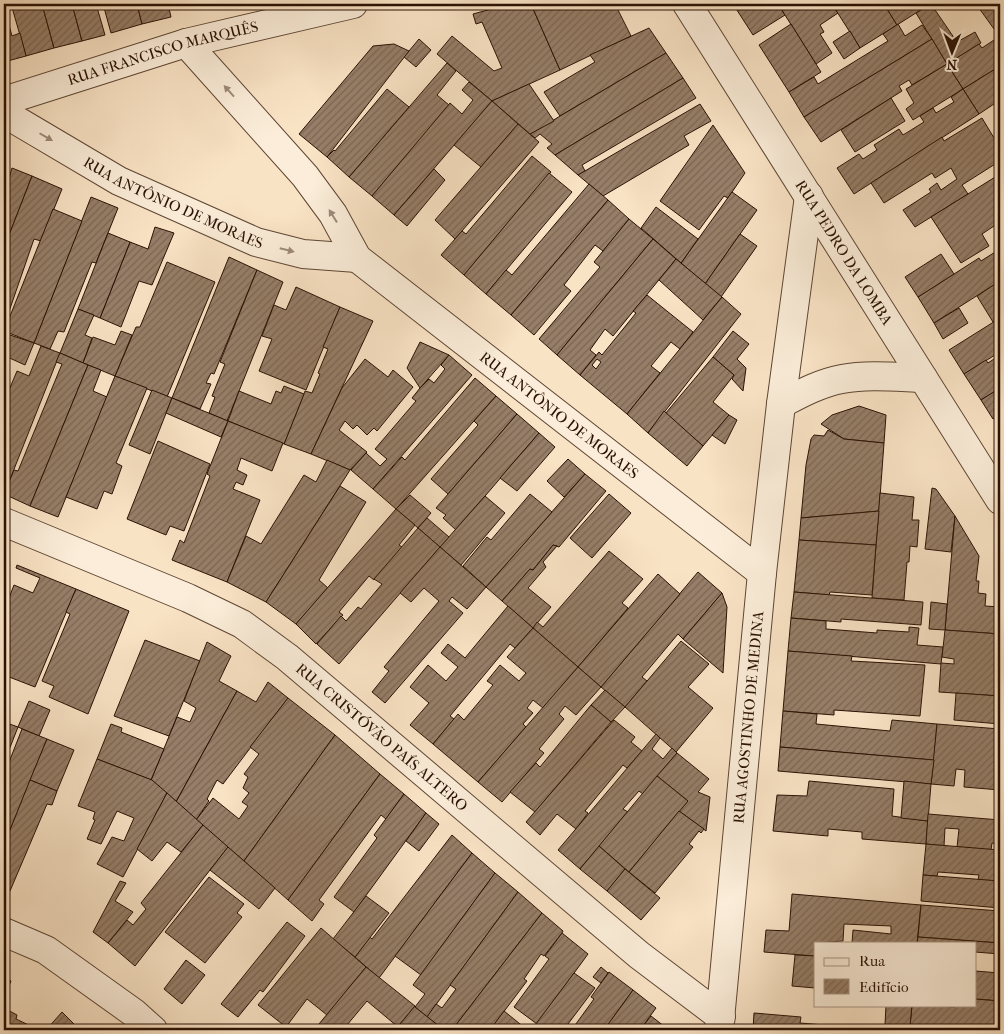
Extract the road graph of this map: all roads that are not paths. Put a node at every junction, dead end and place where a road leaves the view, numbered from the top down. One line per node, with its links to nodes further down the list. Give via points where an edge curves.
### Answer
1 (353, 4): 3 (street, RUA FRANCISCO MARQUÊS)
2 (687, 4): 6 (street, RUA PEDRO DA LOMBA)
3 (186, 43): 4 (street, RUA FRANCISCO MARQUÊS); 7 (street, RUA ANTÔNIO DE MORAES, one-way to 3, via 333,214 305,176)
4 (4, 101)
5 (4, 113): 7 (street, RUA ANTÔNIO DE MORAES, one-way to 7, via 119,181 256,242 304,254)
6 (809, 196): 8 (street, RUA PEDRO DA LOMBA); 9 (street, RUA AGOSTINHO DE MEDINA)
7 (357, 258): 12 (street, RUA ANTÔNIO DE MORAES)
8 (923, 378): 9 (street, via 880,376 842,379 811,389); 10 (street, RUA PEDRO DA LOMBA)
9 (781, 404): 12 (street, RUA AGOSTINHO DE MEDINA)
10 (1000, 500)
11 (4, 522): 14 (street, RUA CRISTÓVÃO PAÍS ALTERO, via 188,598 242,624 287,657)
12 (762, 573): 14 (street, RUA AGOSTINHO DE MEDINA)
13 (4, 932): 15 (street, via 46,950)
14 (720, 1024)
15 (153, 1030)

